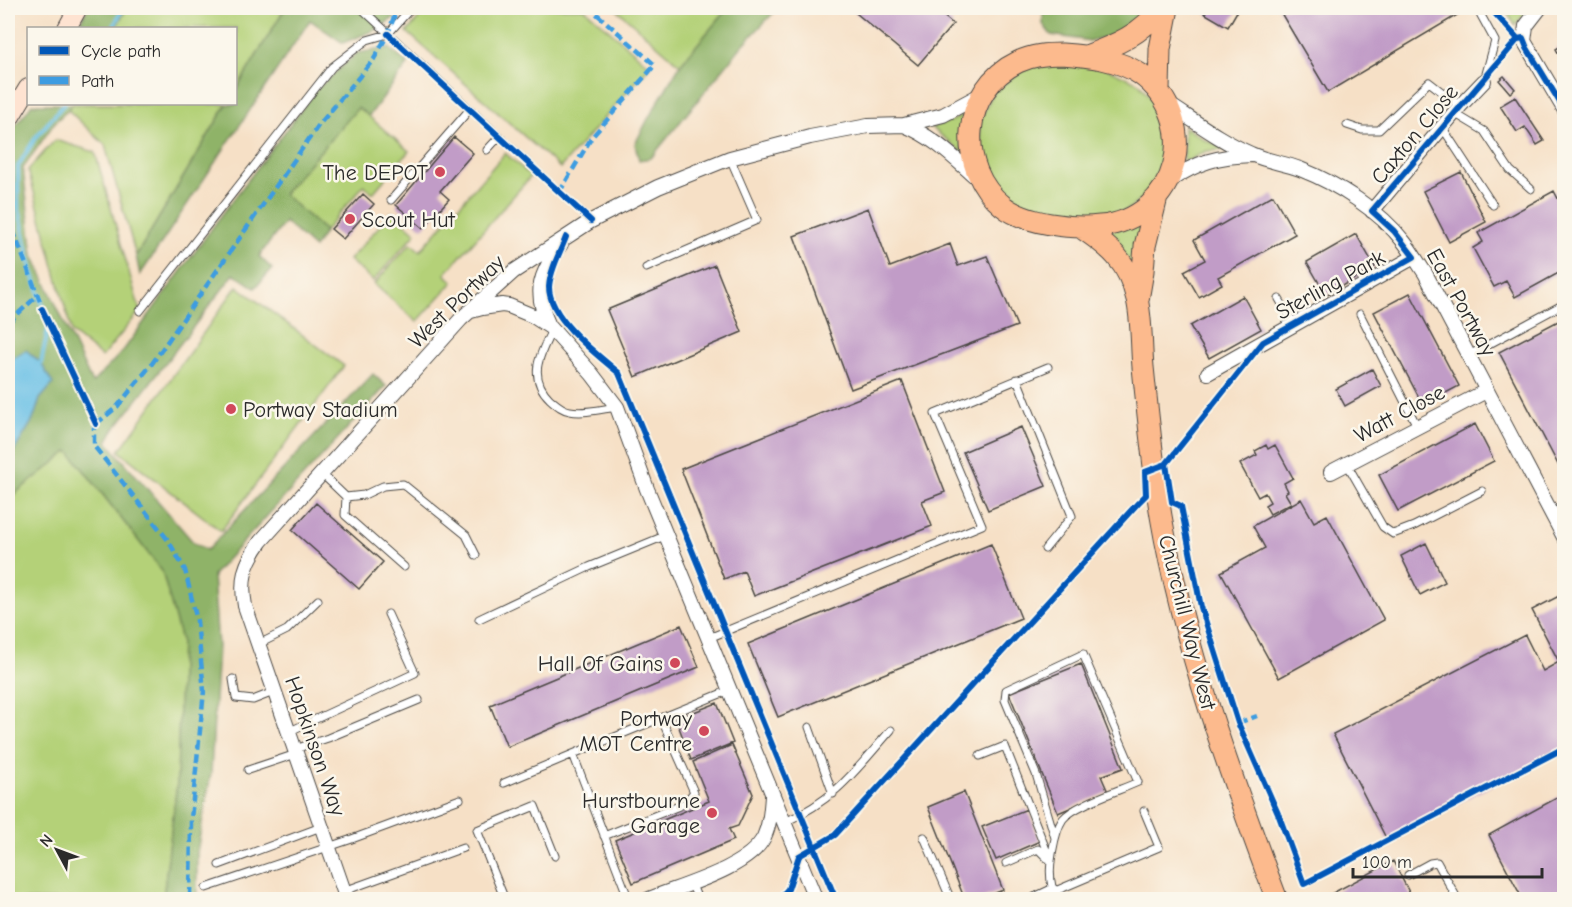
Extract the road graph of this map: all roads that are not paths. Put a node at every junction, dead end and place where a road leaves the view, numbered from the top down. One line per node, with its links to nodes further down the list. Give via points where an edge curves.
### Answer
1 (78, 8): 8 (street)
2 (361, 8): 9 (lane)
3 (411, 8): 9 (lane)
4 (1161, 8): 10 (main road, Churchill Way West, via 1131,37)
5 (1168, 8): 14 (main road, Churchill Way West, via 1160,48)
6 (1477, 8): 11 (lane, via 1495,41)
7 (1540, 8): 17 (street, via 1526,26 1523,38)
8 (68, 27)
9 (388, 34): 15 (lane); 40 (lane, via 367,40 332,67)
10 (1086, 56): 13 (main road, Churchill Way West, via 1029,57 999,74); 14 (main road, Churchill Way West, via 1130,69)
11 (1484, 81): 16 (street, Caxton Close)
12 (27, 90): 18 (street)
13 (982, 94): 19 (street, West Portway, via 943,116); 26 (main road, Churchill Way West, via 972,115 970,134)
14 (1164, 97): 24 (street, via 1209,133); 27 (main road, Churchill Way West, via 1176,139 1173,170)
15 (470, 109): 22 (lane); 29 (lane)
16 (1457, 109): 20 (lane, via 1429,82 1379,130); 21 (street, Caxton Close); 28 (lane, via 1484,131 1510,170)
17 (1564, 110)
18 (8, 121)
19 (904, 124): 25 (street, West Portway, via 847,129); 26 (street, via 934,141)
20 (1347, 125)
21 (1442, 127): 30 (lane); 31 (street, Caxton Close)
22 (500, 137): 23 (lane); 32 (lane)
23 (487, 150)
24 (1254, 155): 27 (street, via 1211,159 1190,168); 31 (street, East Portway, via 1320,178)
25 (730, 158): 32 (street, West Portway, via 658,187); 36 (lane, via 757,220)
26 (980, 180): 33 (main road, Churchill Way West, via 1009,211)
27 (1163, 189): 33 (main road, Churchill Way West, via 1126,220); 38 (main road, Churchill Way West, via 1145,246)
28 (1531, 189)
29 (391, 200)
30 (1493, 205)
31 (1372, 211): 35 (street, East Portway)
32 (591, 221): 34 (street, West Portway)
33 (1080, 227): 38 (main road, Churchill Way West, via 1117,255)
34 (566, 237): 41 (street, West Portway, via 513,272); 44 (street, via 540,286 540,304)
35 (1414, 257): 43 (street, Sterling Park); 45 (street, East Portway)
36 (646, 268)
37 (1279, 298): 43 (lane)
38 (1137, 300): 108 (main road, Churchill Way West, via 1154,470 1173,578 1192,656)
39 (1564, 303): 45 (lane)
40 (140, 311)
41 (469, 312): 44 (street, via 509,306); 54 (street, West Portway)
42 (1360, 314): 51 (lane)
43 (1294, 324): 47 (street, Sterling Park)
44 (551, 329): 50 (street); 50 (lane, via 539,363 539,387 562,409 571,412)
45 (1467, 356): 49 (street, East Portway)
46 (1048, 367): 48 (lane)
47 (1208, 373)
48 (1017, 380): 59 (lane, via 1072,516); 66 (lane, via 935,414 982,525)
49 (1486, 391): 51 (street, Watt Close); 58 (street, East Portway)
50 (617, 407): 57 (street)
51 (1417, 426): 52 (street, Watt Close)
52 (1347, 464): 53 (street, Watt Close); 55 (lane, via 1383,527 1393,534)
53 (1331, 472)
54 (321, 473): 56 (lane); 63 (street, West Portway, via 250,556 243,579)
55 (1482, 491)
56 (346, 497): 60 (lane, via 403,484 466,535); 61 (lane, via 345,515)
57 (667, 535): 65 (lane); 66 (street)
58 (1564, 537)
59 (1045, 549)
60 (476, 555)
61 (404, 567)
62 (318, 600): 67 (lane, via 287,630)
63 (245, 606): 67 (street, Hopkinson Way)
64 (388, 614): 75 (lane, via 415,673)
65 (479, 619)
66 (709, 638): 69 (street)
67 (259, 644): 70 (street, Hopkinson Way)
68 (233, 679): 70 (lane, via 236,698 253,700)
69 (730, 690): 72 (lane); 81 (street)
70 (276, 691): 75 (street, Hopkinson Way)
71 (419, 700): 76 (lane)
72 (661, 718): 77 (lane); 87 (lane, via 694,792 684,804)
73 (809, 728): 82 (lane)
74 (891, 730): 82 (lane)
75 (288, 732): 76 (street, Hopkinson Way)
76 (295, 751): 79 (lane); 86 (street, Hopkinson Way)
77 (573, 754): 80 (lane); 87 (lane)
78 (980, 756): 93 (lane, via 1005,746)
79 (248, 770)
80 (504, 783)
81 (772, 794): 85 (street); 97 (street, via 766,831 753,852)
82 (833, 794): 85 (lane)
83 (460, 799): 90 (lane)
84 (1144, 811): 100 (lane, via 1159,846)
85 (785, 822): 105 (street)
86 (321, 827): 90 (street, Hopkinson Way); 95 (lane)
87 (604, 836): 102 (lane)
88 (924, 837): 106 (lane)
89 (1055, 838): 89 (lane, via 1062,820 1071,811 1138,782 1083,654 1006,690 1005,700 1036,774); 93 (lane)
90 (329, 847): 98 (lane); 99 (street, Hopkinson Way)
91 (463, 848): 99 (lane)
92 (555, 856): 101 (lane, via 535,806 477,830)
93 (1051, 862): 94 (lane, via 1038,849); 100 (lane, via 1050,880)
94 (1006, 863)
95 (219, 865)
96 (1408, 875): 109 (lane, via 1437,862)
97 (691, 882): 103 (street); 104 (lane)
98 (206, 888)
99 (346, 895)
100 (1055, 896): 107 (street)
101 (505, 900)
102 (629, 900)
103 (647, 900)
104 (698, 900)
105 (816, 900)
106 (951, 900)
107 (1036, 900)
108 (1277, 900)
109 (1458, 900)

